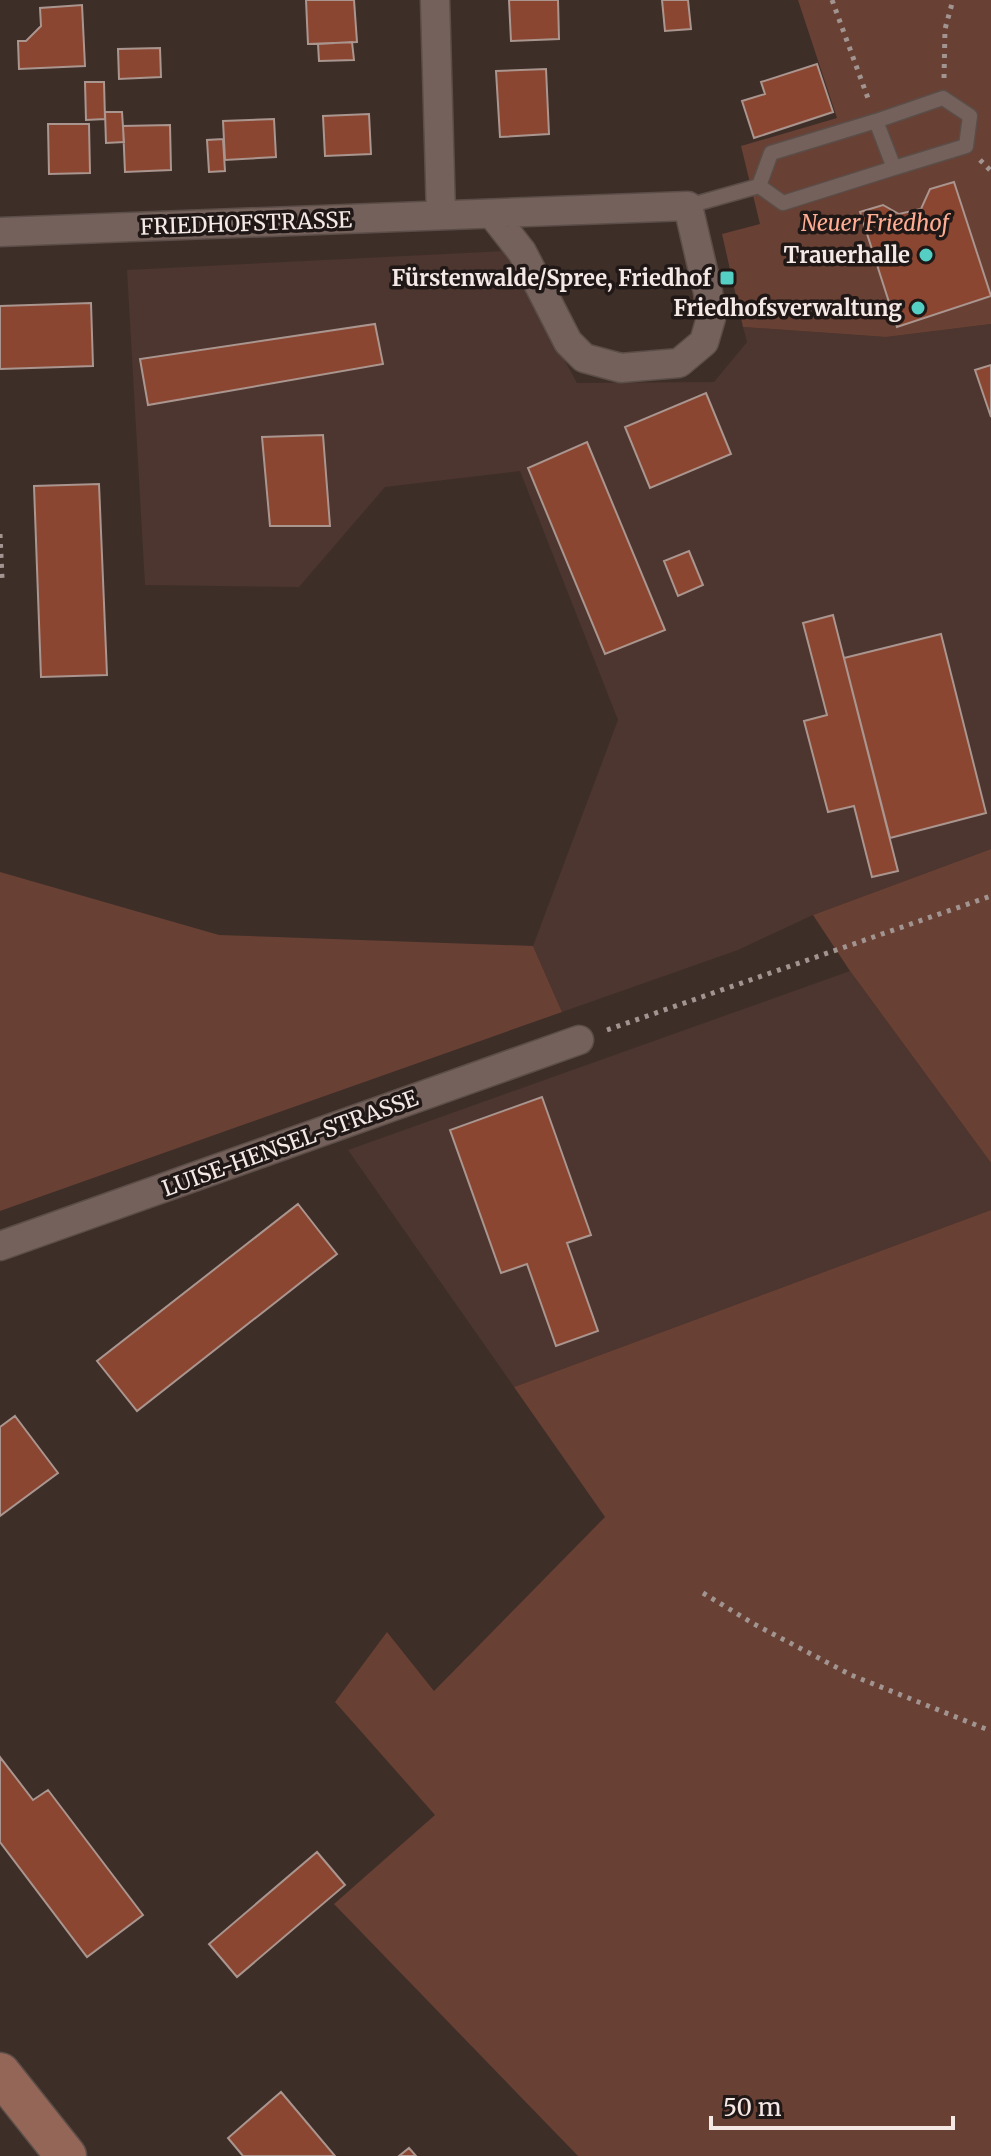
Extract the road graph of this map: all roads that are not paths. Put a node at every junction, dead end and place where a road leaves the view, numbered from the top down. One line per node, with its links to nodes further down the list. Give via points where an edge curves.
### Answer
1 (435, 0): 6 (street)
2 (876, 121): 3 (lane); 3 (lane, via 943,98 970,116 966,146); 4 (lane, via 771,153)
3 (894, 168): 4 (lane, via 783,203)
4 (759, 186): 5 (lane)
5 (688, 206): 7 (street, FRIEDHOFSTRASSE); 7 (street, via 708,292 711,318 704,342 679,363 621,368 584,358 568,342 522,252)
6 (441, 215): 7 (street, FRIEDHOFSTRASSE); 8 (street, FRIEDHOFSTRASSE)
7 (493, 215)
8 (0, 232)
9 (579, 1040): 10 (street, LUISE-HENSEL-STRASSE)
10 (0, 1246)
11 (0, 2073): 12 (main road)
12 (66, 2156)

